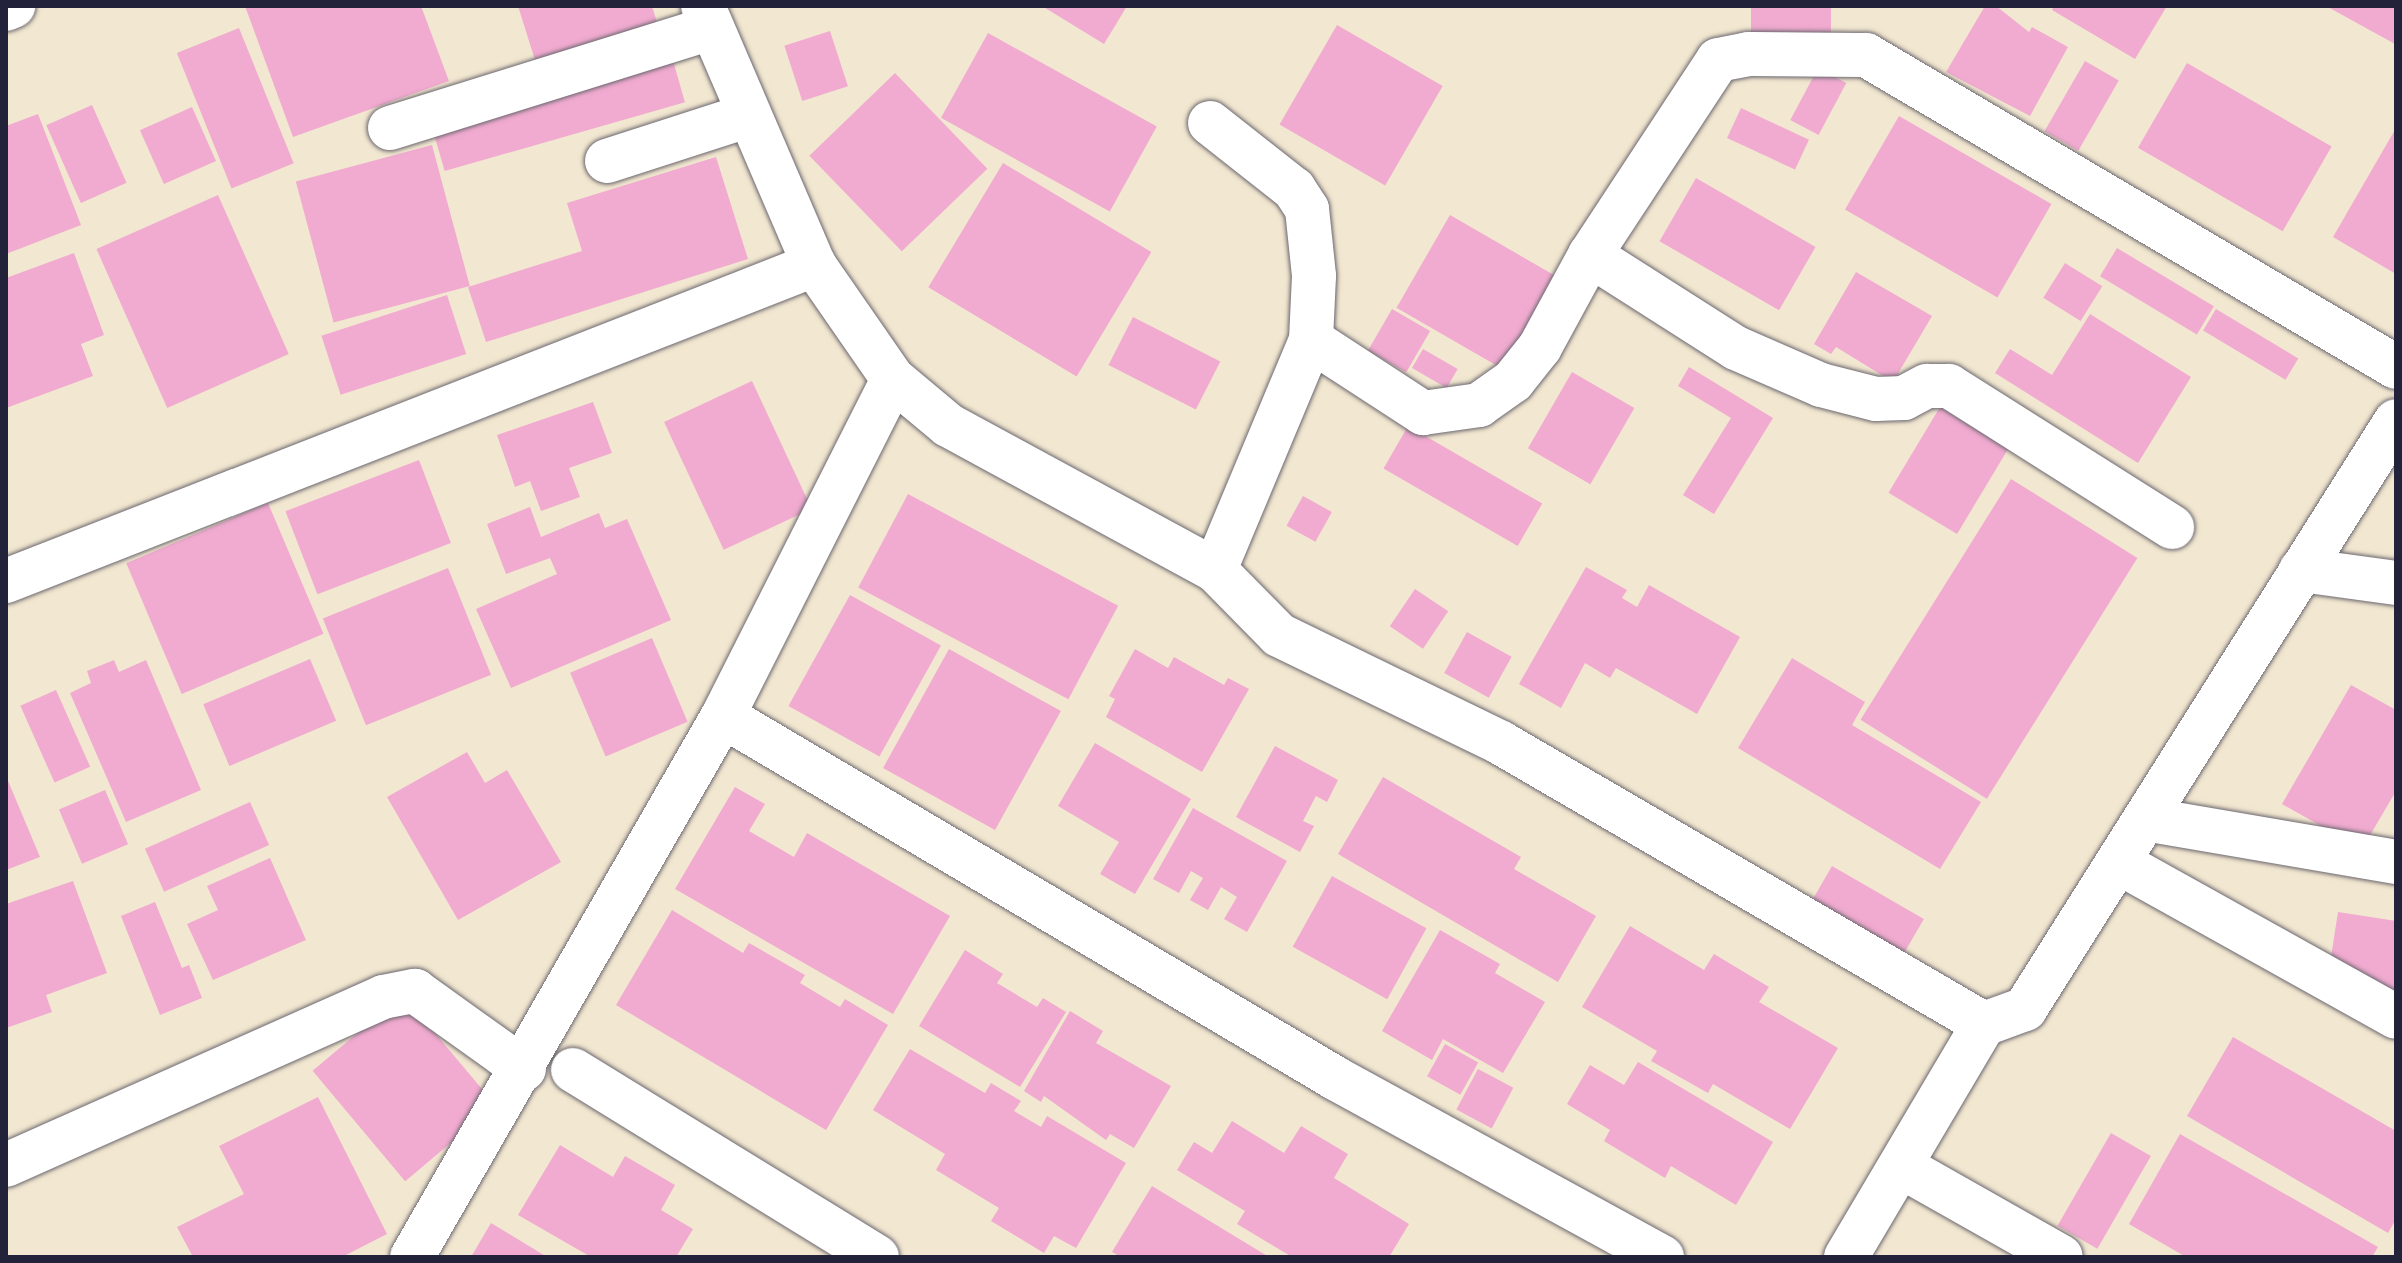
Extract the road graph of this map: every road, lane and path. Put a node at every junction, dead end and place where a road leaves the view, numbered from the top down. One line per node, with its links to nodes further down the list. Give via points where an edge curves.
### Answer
1 (13, 6): 2 (street)
2 (6, 9)
3 (707, 17): 4 (street); 6 (street)
4 (749, 115): 7 (street); 9 (street)
5 (1210, 123): 10 (street, via 1294,189 1307,209 1313,238)
6 (390, 128)
7 (607, 161)
8 (1590, 255): 10 (street, via 1540,347 1513,381 1479,405 1423,413); 11 (street, via 1718,60 1748,54 1866,55); 14 (street, via 1736,348 1821,385 1876,399 1949,386)
9 (814, 265): 12 (street); 17 (street)
10 (1311, 340): 15 (street)
11 (2396, 367)
12 (893, 379): 15 (street, via 948,425); 19 (street)
13 (2396, 421): 16 (street)
14 (2172, 527)
15 (1215, 570): 24 (street, via 1279,635 1501,743)
16 (2301, 570): 18 (street); 20 (street)
17 (6, 581)
18 (2396, 583)
19 (723, 716): 25 (street); 31 (street, via 1335,1078)
20 (2145, 819): 21 (street); 22 (street)
21 (2118, 862): 23 (street); 24 (street, via 2025,1009)
22 (2396, 862)
23 (2396, 1017)
24 (1984, 1024): 28 (street)
25 (524, 1069): 27 (street, via 415,991 383,997); 29 (street)
26 (573, 1070): 30 (street)
27 (6, 1165)
28 (1904, 1168): 32 (street); 33 (street)
29 (412, 1257)
30 (877, 1257)
31 (1662, 1257)
32 (1846, 1257)
33 (2061, 1257)

